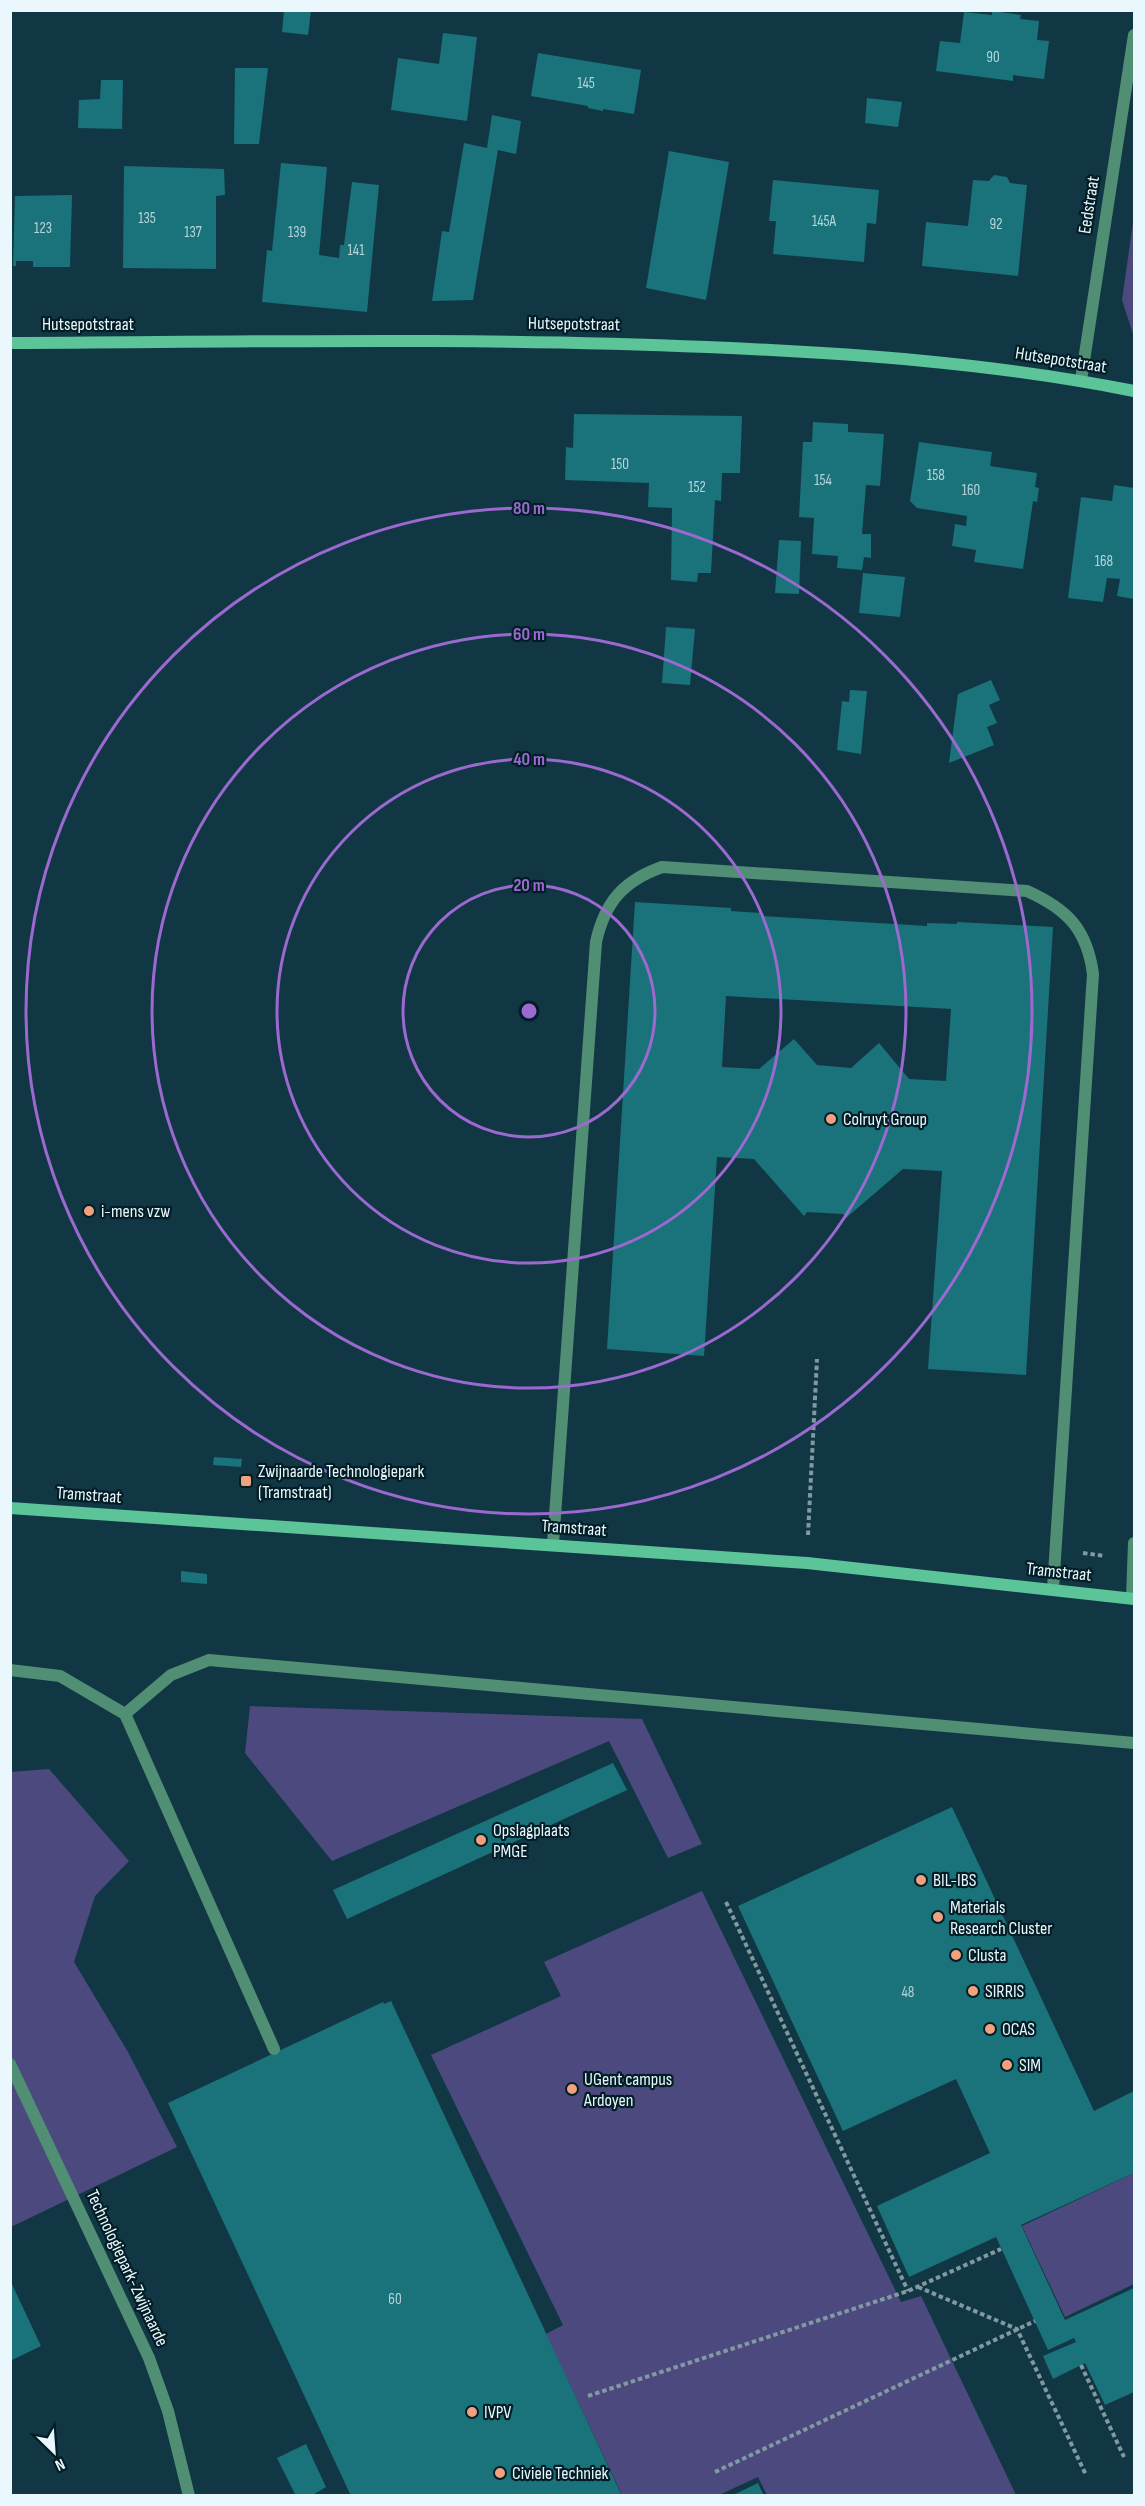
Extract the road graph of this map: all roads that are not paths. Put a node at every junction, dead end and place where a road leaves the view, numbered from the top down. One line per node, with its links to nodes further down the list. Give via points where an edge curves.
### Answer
1 (1134, 35): 3 (street, Eedstraat)
2 (10, 343): 3 (main road, Hutsepotstraat, via 567,341 808,351 981,366)
3 (1081, 380): 4 (main road, Hutsepotstraat)
4 (1134, 391)
5 (10, 1508): 7 (main road, Tramstraat)
6 (1134, 1543): 9 (street)
7 (553, 1544): 8 (main road, Tramstraat, via 807,1563); 8 (street, via 596,942 601,919 611,901 627,884 662,867 1027,891 1067,915 1090,951 1093,974)
8 (1053, 1589): 9 (main road, Tramstraat)
9 (1133, 1599)
10 (10, 1670): 11 (street, via 60,1676)
11 (125, 1714): 12 (street, via 171,1675 209,1660); 13 (street)
12 (1134, 1743)
13 (274, 2049)
14 (10, 2064): 15 (street, Technologiepark-Zwijnaarde, via 149,2358 168,2411)
15 (189, 2496)

